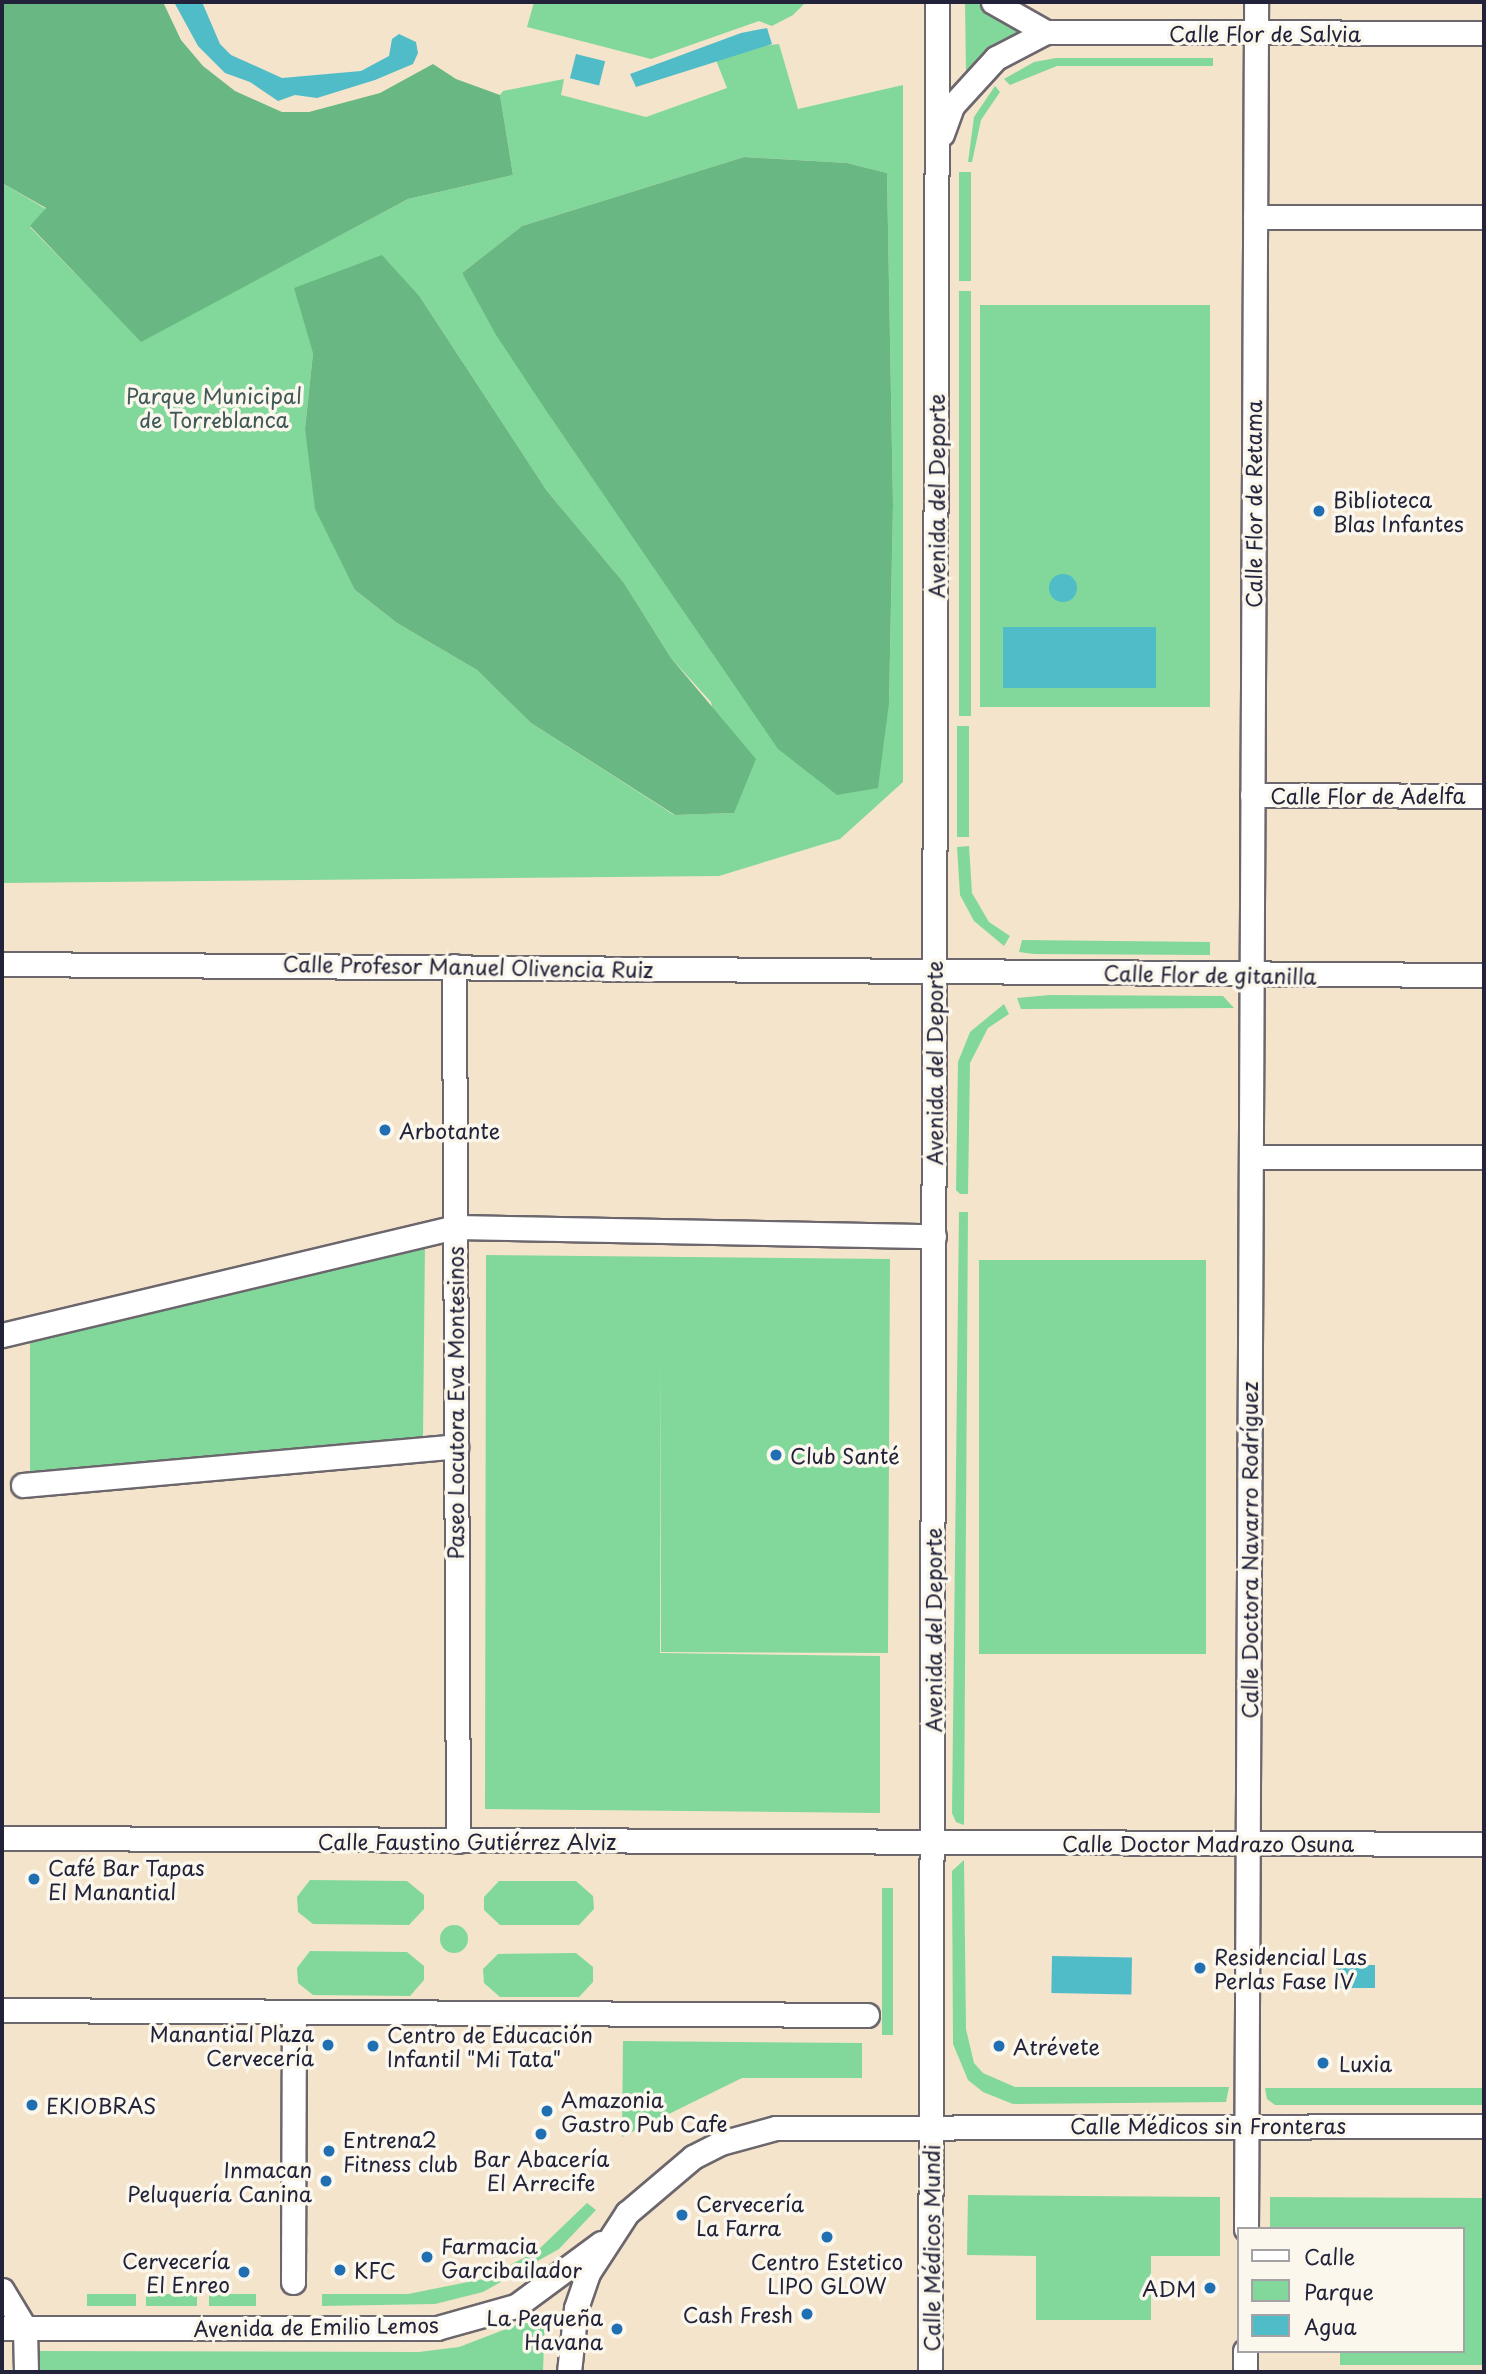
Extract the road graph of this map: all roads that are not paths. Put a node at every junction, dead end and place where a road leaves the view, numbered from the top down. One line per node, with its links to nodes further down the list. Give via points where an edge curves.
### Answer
1 (937, 2): 7 (street, Avenida del Deporte)
2 (993, 2): 4 (street)
3 (1256, 2): 6 (street, Calle Flor de Retama)
4 (1046, 32): 6 (street, Calle Flor de Salvia); 7 (street, via 996,58 952,106)
5 (1484, 33): 6 (street, Calle Flor de Salvia)
6 (1256, 34): 8 (street, Calle Flor de Retama)
7 (937, 151): 14 (street, Avenida del Deporte)
8 (1255, 217): 9 (street); 10 (street, Calle Flor de Retama)
9 (1484, 217)
10 (1252, 795): 11 (street, Calle Flor de Adelfa); 15 (street, Calle Flor de Retama)
11 (1484, 796)
12 (2, 964): 13 (street, Calle Profesor Manuel Olivencia Ruiz)
13 (454, 966): 14 (street, Calle Profesor Manuel Olivencia Ruiz); 19 (street, Paseo Locutora Eva Montesinos)
14 (935, 971): 15 (street, Calle Flor de gitanilla); 20 (street, Avenida del Deporte)
15 (1251, 974): 16 (street, Calle Flor de gitanilla); 17 (street, Calle Doctora Navarro Rodríguez)
16 (1484, 975)
17 (1251, 1157): 18 (street); 26 (street, Calle Doctora Navarro Rodríguez)
18 (1484, 1157)
19 (455, 1227): 20 (street); 21 (street); 22 (street, Paseo Locutora Eva Montesinos)
20 (934, 1236): 27 (street, Avenida del Deporte)
21 (2, 1335)
22 (456, 1446): 23 (street); 25 (street, Paseo Locutora Eva Montesinos)
23 (23, 1485)
24 (2, 1838): 25 (street, Calle Faustino Gutiérrez Alviz)
25 (458, 1841): 27 (street, Calle Faustino Gutiérrez Alviz)
26 (1248, 1842): 27 (street, Calle Doctor Madrazo Osuna); 28 (street, Calle Doctor Madrazo Osuna); 33 (street, Calle Doctora Navarro Rodríguez)
27 (932, 1843): 32 (street, Avenida del Deporte)
28 (1484, 1844)
29 (2, 2010): 30 (street)
30 (294, 2012): 31 (street); 37 (street)
31 (867, 2015)
32 (932, 2124): 33 (street, Calle Médicos sin Fronteras); 36 (street, Calle Médicos sin Fronteras, via 776,2128 721,2143 650,2189); 44 (street, Calle Médicos Mundi)
33 (1246, 2125): 34 (street, Calle Médicos sin Fronteras); 35 (street, Calle Doctora Navarro Rodríguez)
34 (1484, 2126)
35 (1246, 2227)
36 (607, 2239): 40 (street, Avenida de Emilio Lemos, via 516,2306 437,2328); 43 (street, via 576,2308)
37 (293, 2282)
38 (2, 2290): 40 (street)
39 (2, 2328): 40 (street, Avenida de Emilio Lemos)
40 (25, 2328): 42 (street)
41 (1245, 2353): 45 (street)
42 (26, 2372)
43 (569, 2372)
44 (930, 2372)
45 (1245, 2372)

